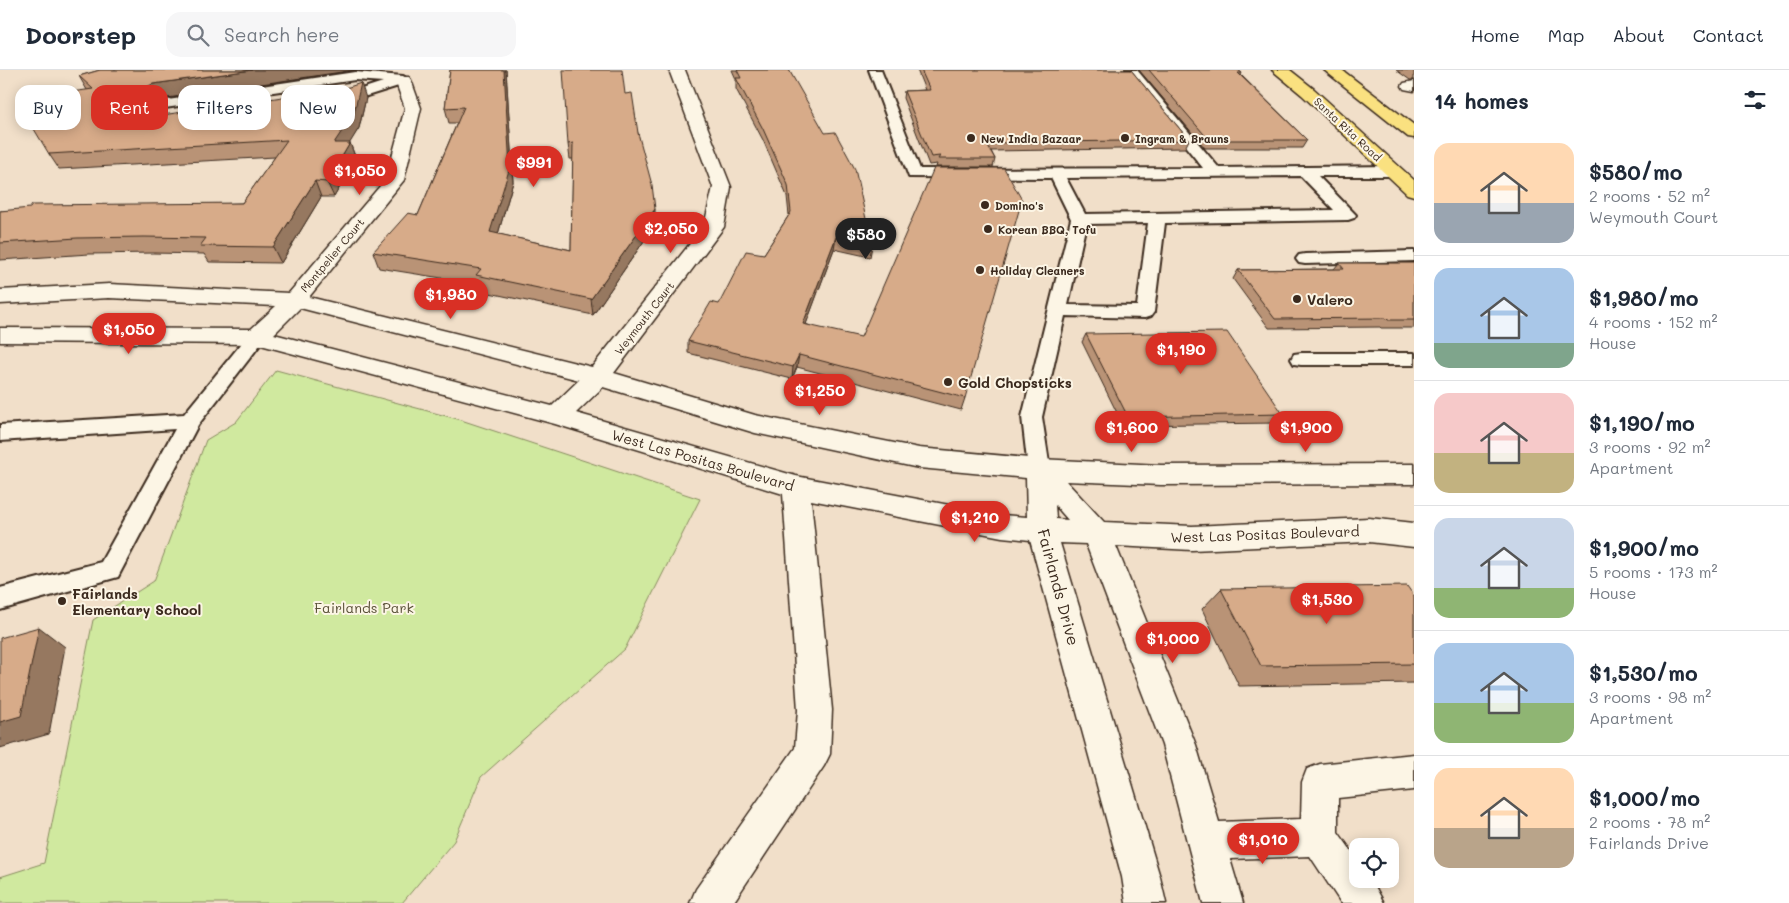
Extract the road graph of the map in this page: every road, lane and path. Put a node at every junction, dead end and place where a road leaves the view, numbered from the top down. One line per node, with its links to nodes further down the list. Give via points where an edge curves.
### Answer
1 (677, 70): 24 (street, Weymouth Court, via 722,187 714,227)
2 (875, 70): 11 (lane, via 914,174)
3 (1130, 70): 10 (lane)
4 (1280, 70): 9 (main road, Santa Rita Road)
5 (1332, 70): 7 (main road)
6 (403, 80): 6 (lane, via 355,76 161,105 142,120 146,125 158,126 354,96); 18 (street, Montpelier Court, via 413,108 395,180)
7 (1414, 133)
8 (1304, 171): 9 (lane); 10 (lane); 13 (lane, via 1348,215)
9 (1393, 171): 12 (main road, Santa Rita Road)
10 (1215, 172): 11 (lane)
11 (1056, 173): 14 (lane)
12 (1414, 190)
13 (1157, 218): 14 (lane); 19 (lane, via 1145,312)
14 (1079, 219): 19 (lane)
15 (1414, 256): 16 (lane)
16 (1305, 259)
17 (0, 297): 18 (street, via 109,291)
18 (294, 300): 21 (street, Montpelier Court); 24 (street)
19 (1058, 310): 28 (lane, via 1032,417)
20 (0, 334): 21 (street, West Las Positas Boulevard)
21 (257, 337): 25 (street, West Las Positas Boulevard); 26 (lane)
22 (1301, 360): 23 (lane)
23 (1411, 363)
24 (598, 378): 25 (street, Weymouth Court); 28 (street, via 755,424 919,458)
25 (557, 416): 30 (street, West Las Positas Boulevard)
26 (190, 422): 27 (lane); 34 (lane, via 110,570)
27 (0, 433)
28 (1039, 469): 29 (street, via 1161,475); 31 (street, Fairlands Drive); 32 (street)
29 (1414, 474)
30 (796, 488): 31 (street, West Las Positas Boulevard, via 1002,526); 38 (street, via 815,710 812,754)
31 (1042, 530): 32 (street, West Las Positas Boulevard); 39 (street, Fairlands Drive)
32 (1096, 532): 33 (street, West Las Positas Boulevard, via 1192,538 1369,530); 37 (street, via 1179,745)
33 (1414, 535)
34 (0, 600)
35 (1414, 772): 36 (street, via 1320,782)
36 (1318, 837): 37 (street); 41 (street)
37 (1206, 841): 40 (street)
38 (710, 903)
39 (1146, 903)
40 (1223, 903)
41 (1364, 903)

